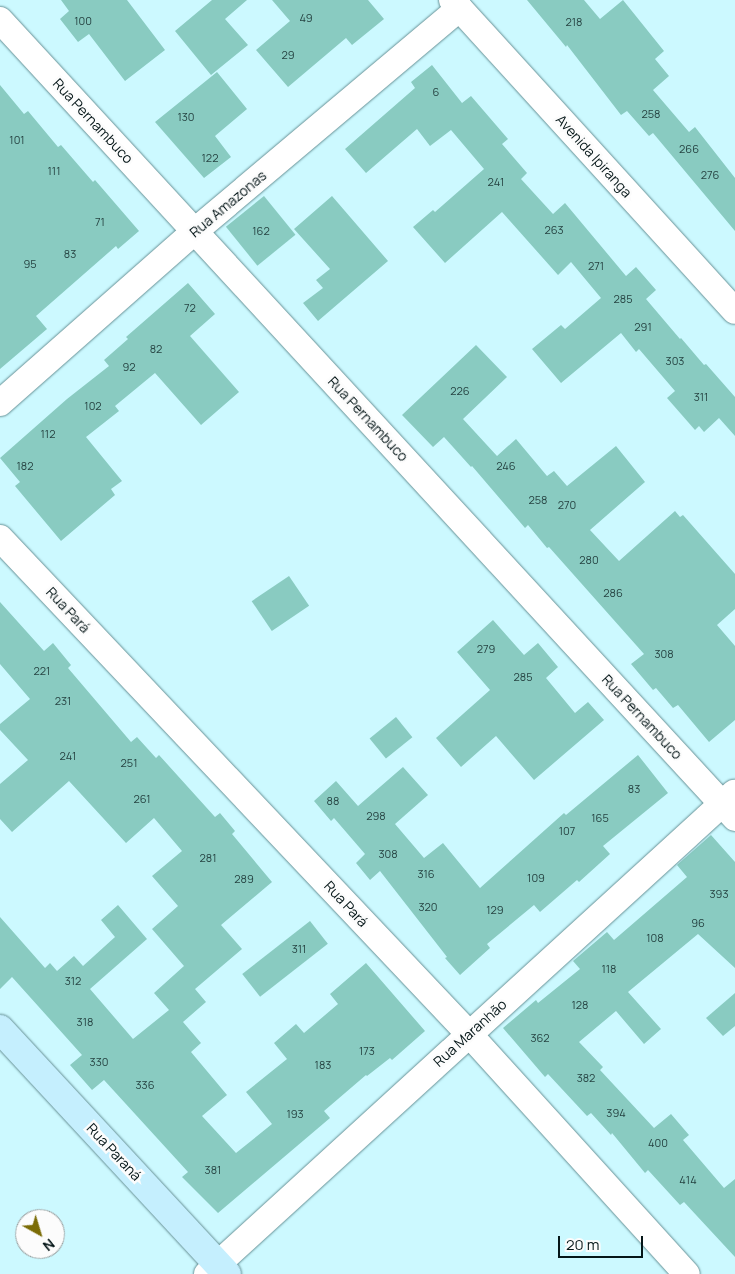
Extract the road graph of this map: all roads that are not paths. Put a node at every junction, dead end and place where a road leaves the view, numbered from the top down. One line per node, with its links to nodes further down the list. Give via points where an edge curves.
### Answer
1 (456, 4): 3 (street, Rua Amazonas); 4 (street, Avenida Ipiranga)
2 (0, 20): 3 (street, Rua Pernambuco)
3 (195, 231): 5 (street, Rua Amazonas); 7 (street, Rua Pernambuco)
4 (735, 311)
5 (0, 404)
6 (0, 538): 9 (street, Rua Pará)
7 (731, 805): 9 (street, Rua Maranhão)
8 (0, 1029): 10 (street, Rua Paraná)
9 (469, 1034): 10 (street, Rua Maranhão); 11 (street, Rua Pará)
10 (217, 1271)
11 (687, 1274)

